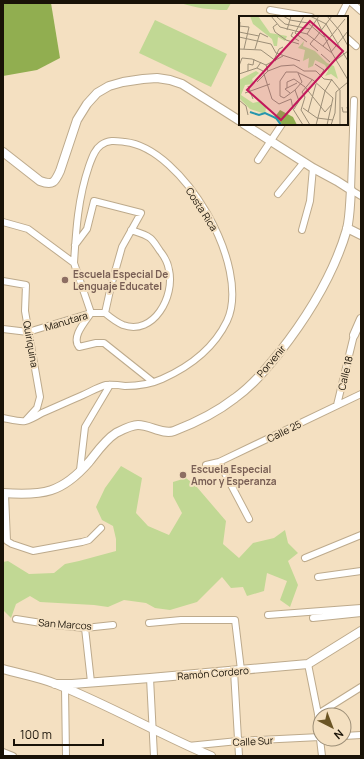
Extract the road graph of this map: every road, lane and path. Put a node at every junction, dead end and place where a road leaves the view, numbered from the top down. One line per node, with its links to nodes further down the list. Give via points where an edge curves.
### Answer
1 (347, 3): 6 (street)
2 (352, 3): 4 (street)
3 (270, 10): 5 (street)
4 (361, 11)
5 (305, 16)
6 (340, 16)
7 (348, 39): 8 (street)
8 (356, 46)
9 (354, 100): 18 (street)
10 (239, 120): 14 (street, via 182,84 157,78 143,79 109,86 97,93 87,104 77,120 54,182 40,181)
11 (246, 125): 13 (street)
12 (281, 125): 13 (street)
13 (270, 140): 15 (street); 16 (street)
14 (3, 152)
15 (258, 160)
16 (304, 162): 17 (street); 19 (street)
17 (313, 168): 18 (street); 24 (street, via 310,201)
18 (350, 190): 20 (street); 22 (street, Porvenir)
19 (278, 194)
20 (361, 196)
21 (3, 222): 27 (street, via 28,229)
22 (347, 228): 25 (street); 43 (street, Porvenir, via 330,272 314,303 295,332 254,382 217,410 172,432 139,425 125,428 114,434)
23 (131, 230): 26 (street, via 141,213 94,201 87,229); 30 (street, via 122,247); 30 (street, via 150,238 165,258 171,281 166,302 152,320 138,326 124,325)
24 (302, 230)
25 (361, 235)
26 (75, 245): 27 (street, Costa Rica); 35 (street, Costa Rica, via 77,215 86,177 94,152 108,140 135,143 150,150 179,174 211,220 220,236 228,265 232,297 227,320 207,349 191,363)
27 (74, 263): 29 (street)
28 (3, 281): 33 (street, Quiriquina, via 26,285)
29 (91, 313): 30 (street, Manutara); 33 (street, Manutara); 35 (street, via 76,337 79,347 104,343)
30 (105, 313)
31 (361, 319): 34 (street, Calle 18)
32 (3, 328): 33 (street, Manutara)
33 (28, 332): 40 (street, Quiriquina, via 40,397 36,408)
34 (357, 334): 38 (street, Calle 18)
35 (153, 382): 36 (street, Costa Rica, via 139,386)
36 (110, 385): 40 (street, Costa Rica); 43 (street, via 85,427)
37 (361, 394): 38 (street, Calle 25)
38 (337, 406): 41 (street, Calle 25)
39 (3, 418): 40 (street)
40 (25, 421)
41 (219, 462): 42 (street, Calle 25); 45 (street)
42 (206, 465)
43 (80, 470): 44 (street, Porvenir, via 68,482 49,492)
44 (4, 494): 46 (street, via 7,541 12,544 33,551 61,546 88,540)
45 (249, 519)
46 (101, 528)
47 (361, 535): 48 (street)
48 (305, 558)
49 (361, 571): 50 (street)
50 (318, 577)
51 (361, 608): 53 (street)
52 (361, 613): 54 (street)
53 (268, 616)
54 (313, 618)
55 (16, 619): 58 (street, San Marcos)
56 (149, 623): 62 (street, via 235,620)
57 (113, 625): 58 (street, San Marcos)
58 (85, 628): 64 (street)
59 (361, 631): 60 (street, Ramón Cordero)
60 (308, 664): 62 (street, Ramón Cordero); 68 (street)
61 (3, 669): 65 (street)
62 (237, 670): 63 (street, Ramón Cordero); 72 (street)
63 (150, 678): 64 (street, Ramón Cordero); 70 (street)
64 (91, 682): 65 (street, Ramón Cordero)
65 (55, 684): 67 (street)
66 (361, 687): 69 (street)
67 (65, 688): 70 (street); 76 (street)
68 (317, 707)
69 (329, 707)
70 (152, 729): 73 (street); 77 (street)
71 (312, 738): 72 (street, Calle Sur)
72 (238, 741): 73 (street, Calle Sur); 79 (street)
73 (187, 746): 78 (street)
74 (3, 752): 75 (street)
75 (14, 756)
76 (66, 756)
77 (154, 756)
78 (211, 756)
79 (240, 756)

